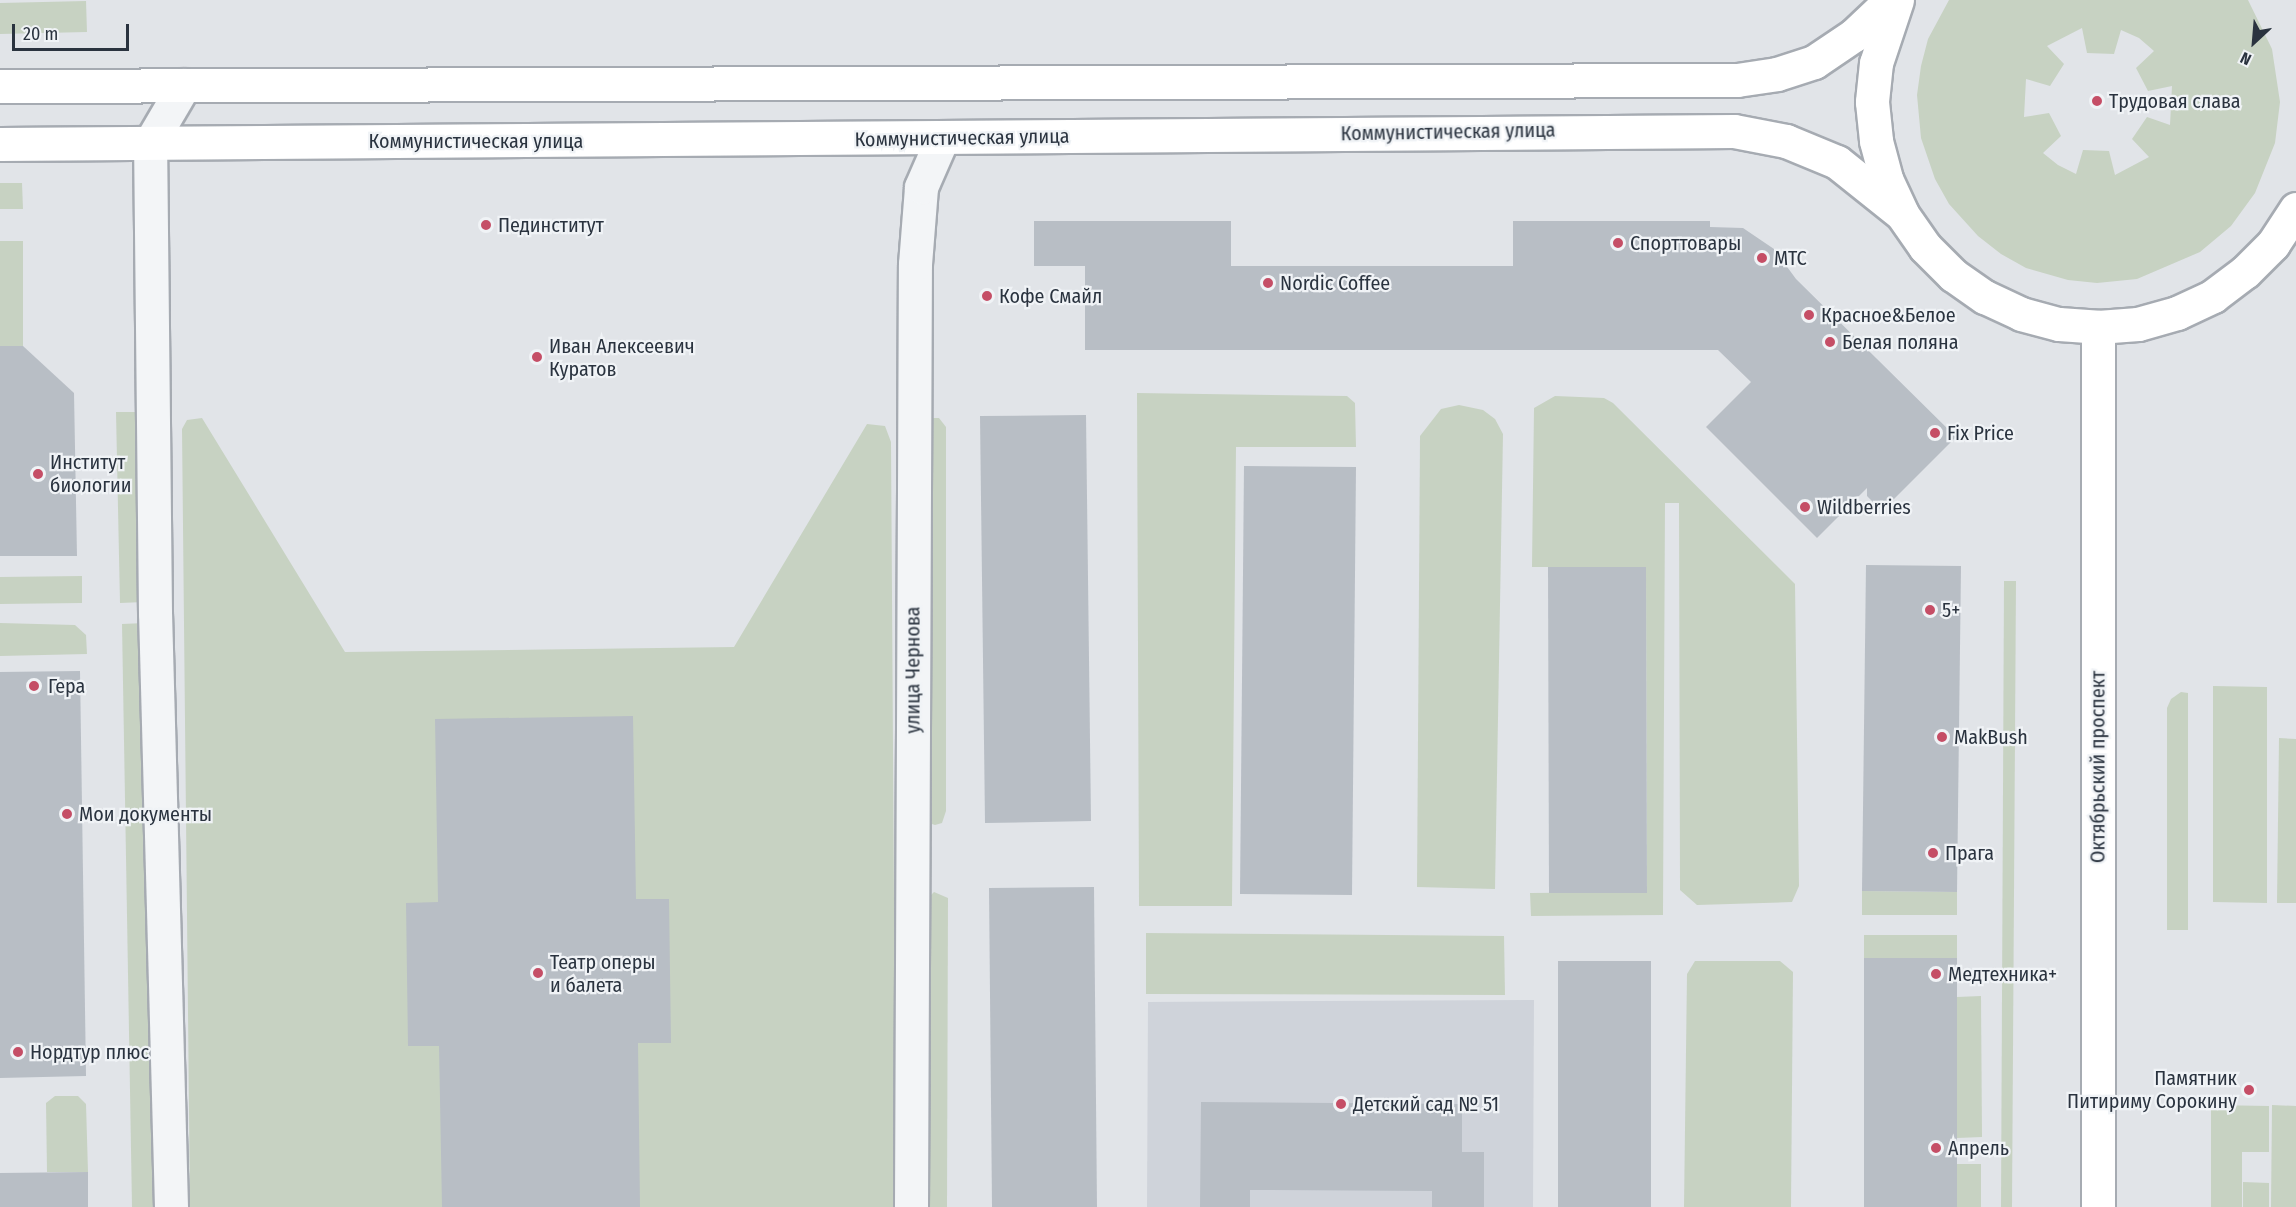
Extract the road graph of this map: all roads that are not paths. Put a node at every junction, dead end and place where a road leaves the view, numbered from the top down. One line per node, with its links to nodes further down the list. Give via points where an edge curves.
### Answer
1 (1891, 0): 3 (main road, via 1854,35 1814,62 1777,74 1737,80)
2 (1897, 0): 9 (main road, via 1876,63 1872,102 1883,170)
3 (184, 85): 4 (main road); 6 (street)
4 (0, 86)
5 (942, 139): 6 (main road, Коммунистическая улица); 9 (main road, Коммунистическая улица, via 1734,131 1786,141 1837,162); 12 (street, улица Чернова, via 921,187 915,254)
6 (150, 143): 7 (main road, Коммунистическая улица); 11 (street, via 155,613)
7 (0, 144)
8 (2296, 209): 10 (main road, via 2266,251 2213,296 2177,313 2138,324)
9 (1902, 214): 10 (main road, via 1925,247 1953,275 1985,297 2049,321)
10 (2098, 327): 13 (main road, Октябрьский проспект)
11 (171, 1207)
12 (911, 1207)
13 (2098, 1207)

